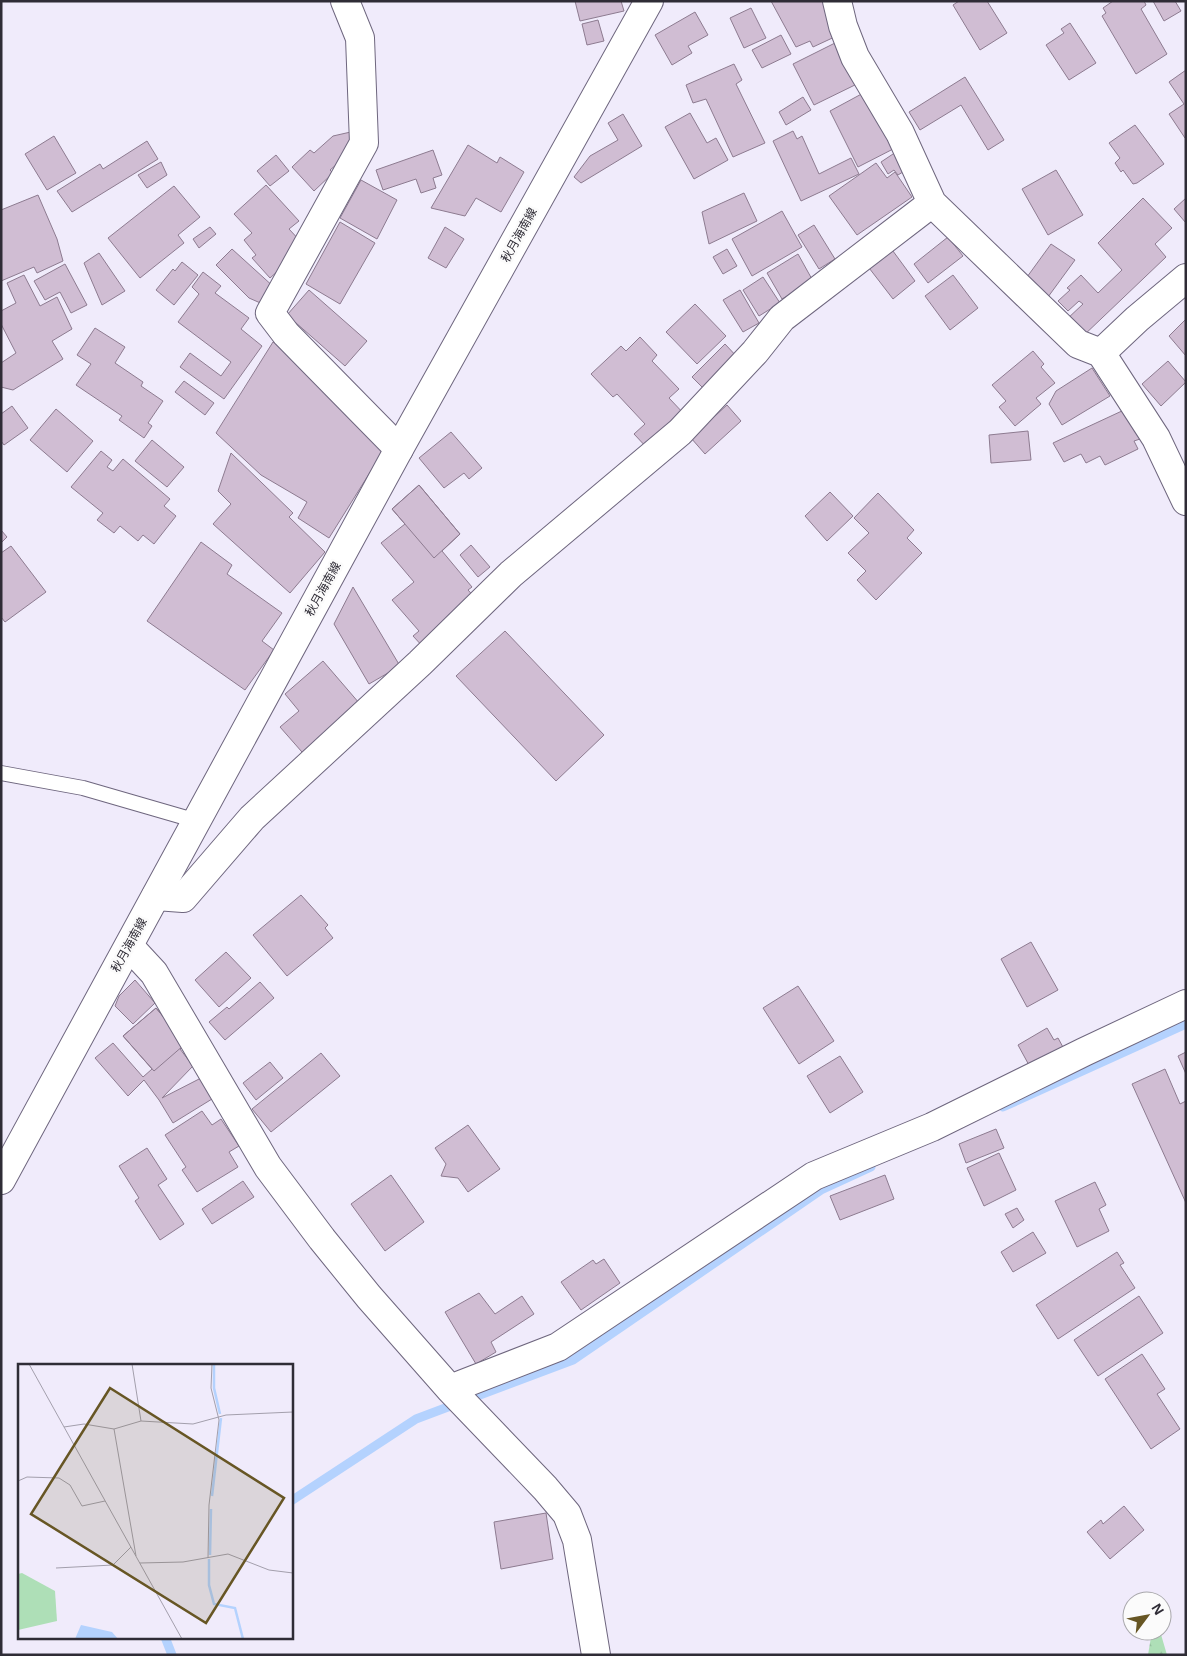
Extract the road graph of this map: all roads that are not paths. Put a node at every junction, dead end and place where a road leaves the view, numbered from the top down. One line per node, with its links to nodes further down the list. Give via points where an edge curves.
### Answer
1 (345, 1): 7 (street, via 360,38 364,143 270,313 286,334)
2 (649, 1): 7 (street, 秋月海南線)
3 (837, 1): 4 (street, via 842,26 855,57 900,133)
4 (932, 202): 6 (street, via 1078,344); 11 (street, via 782,318 755,352 680,432 511,574 252,818 183,898)
5 (1186, 278): 6 (street)
6 (1101, 353): 8 (street, via 1156,438)
7 (399, 449): 10 (street, 秋月海南線)
8 (1186, 501)
9 (1, 773): 10 (lane, via 83,788)
10 (197, 821): 11 (street, 秋月海南線)
11 (156, 896): 12 (street, 秋月海南線)
12 (129, 946): 14 (street, 秋月海南線); 15 (street, via 154,973 268,1167 363,1290)
13 (1186, 1004): 15 (street, via 932,1128 814,1176 558,1347)
14 (1, 1180)
15 (450, 1388): 16 (street, via 567,1514 577,1540)
16 (596, 1655)

